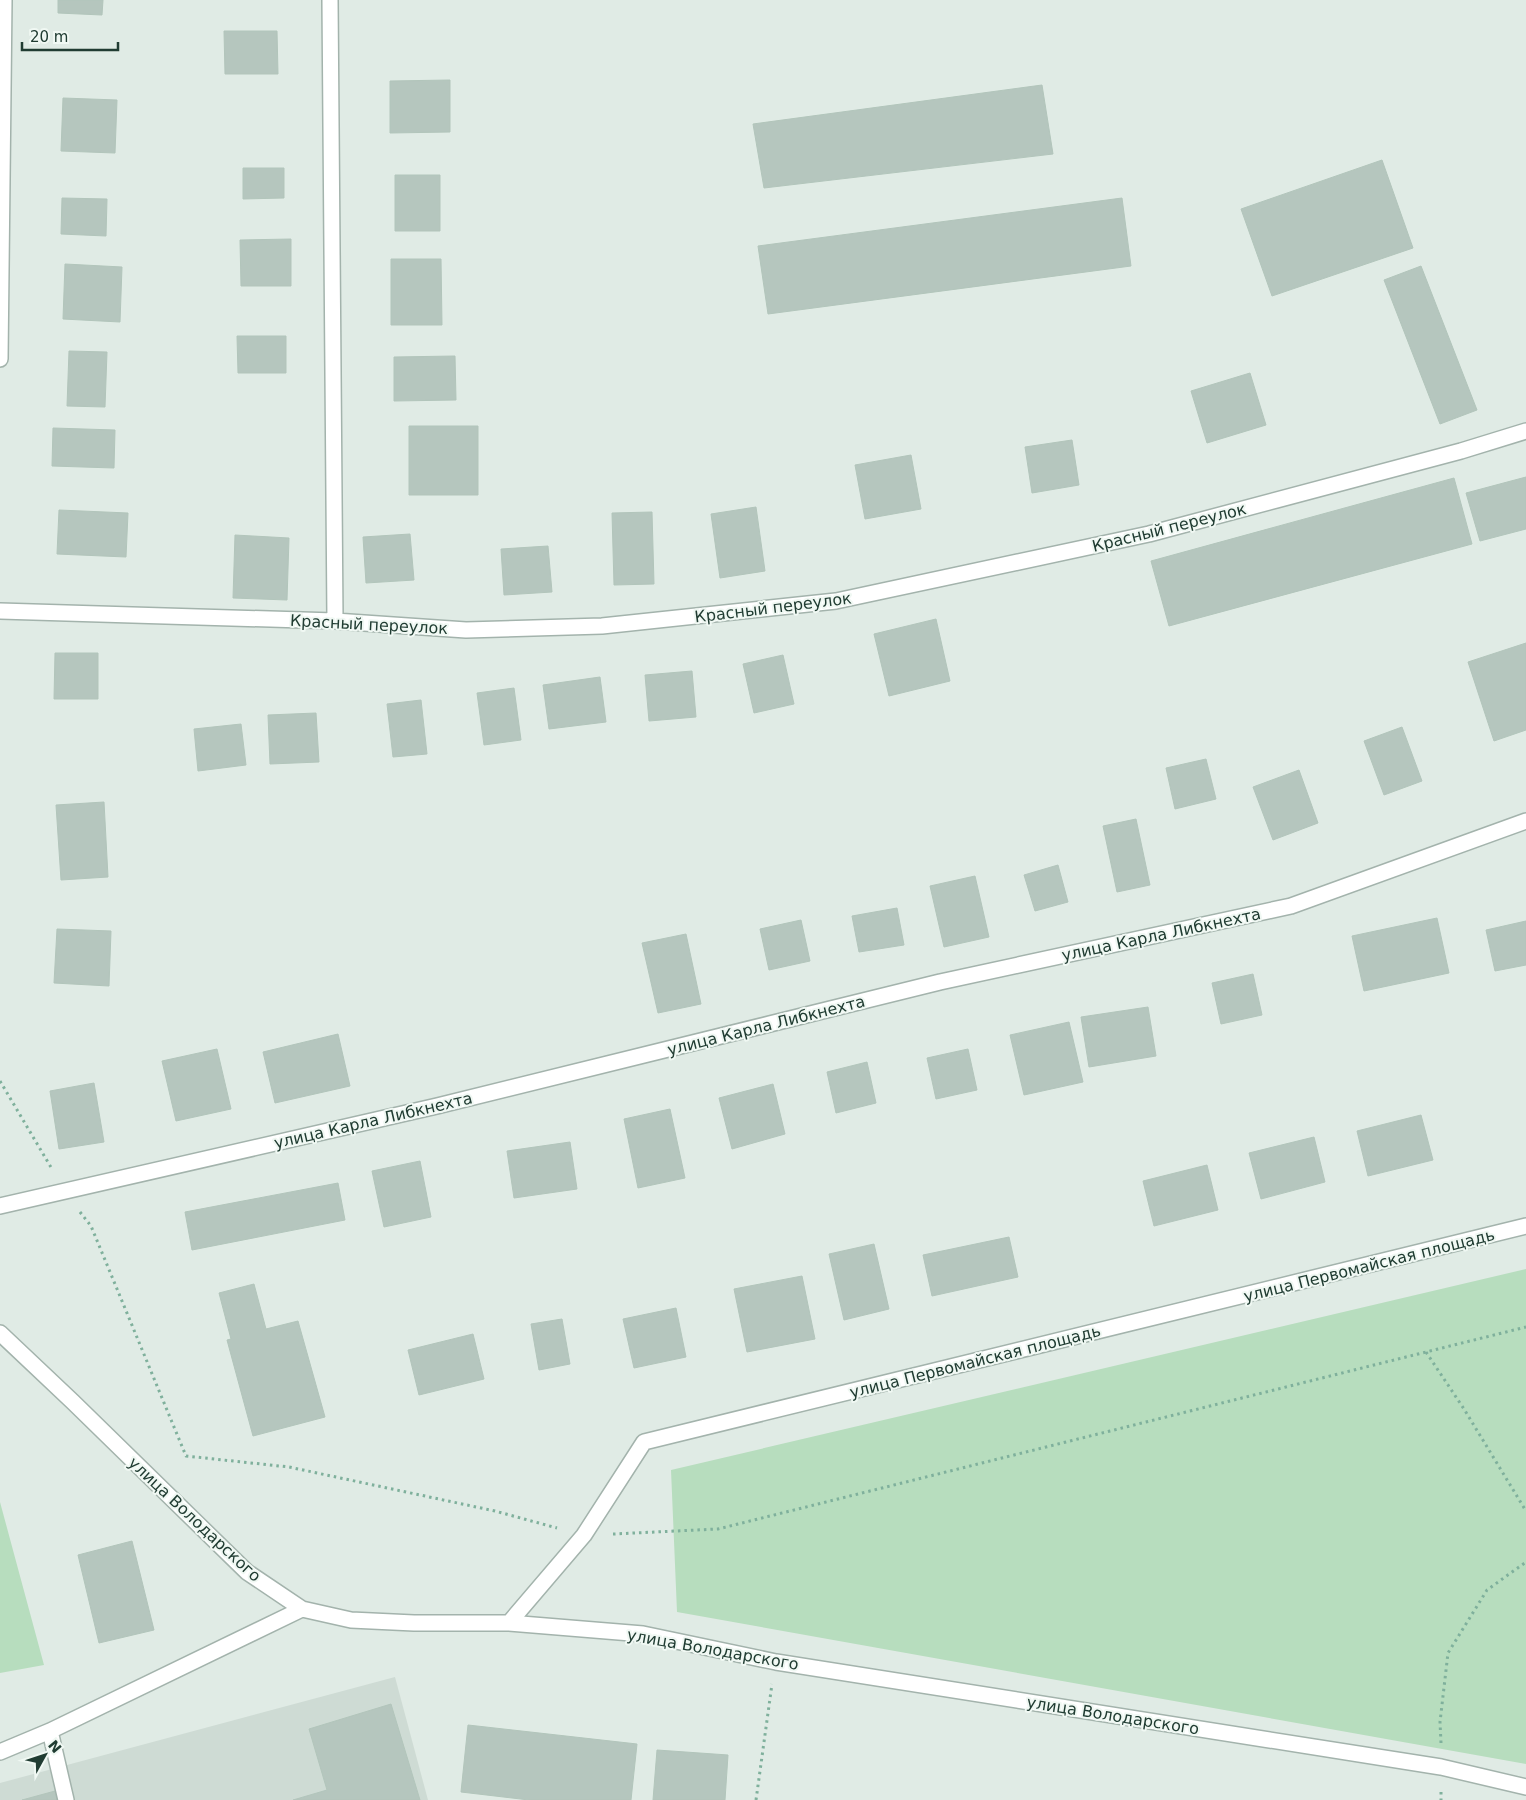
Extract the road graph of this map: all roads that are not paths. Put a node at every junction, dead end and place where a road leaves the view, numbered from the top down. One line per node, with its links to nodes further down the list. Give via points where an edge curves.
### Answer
1 (4, 0): 3 (street)
2 (330, 0): 7 (street)
3 (1, 256): 4 (street)
4 (0, 359)
5 (1526, 431): 7 (street, Красный переулок, via 1149,534 836,601 602,626 466,630)
6 (0, 611): 7 (street, Красный переулок)
7 (334, 621)
8 (1526, 821): 9 (street, улица Карла Либкнехта, via 1290,906 940,982 437,1106)
9 (0, 1206)
10 (1526, 1226): 13 (street, улица Первомайская площадь, via 644,1442 584,1535)
11 (0, 1334): 12 (street, улица Володарского, via 247,1572)
12 (302, 1609): 13 (street, улица Володарского, via 360,1620); 14 (street)
13 (509, 1623): 16 (street, улица Володарского, via 643,1634 776,1662 1441,1767)
14 (50, 1731): 15 (street); 17 (street)
15 (0, 1752)
16 (1526, 1787)
17 (66, 1800)

